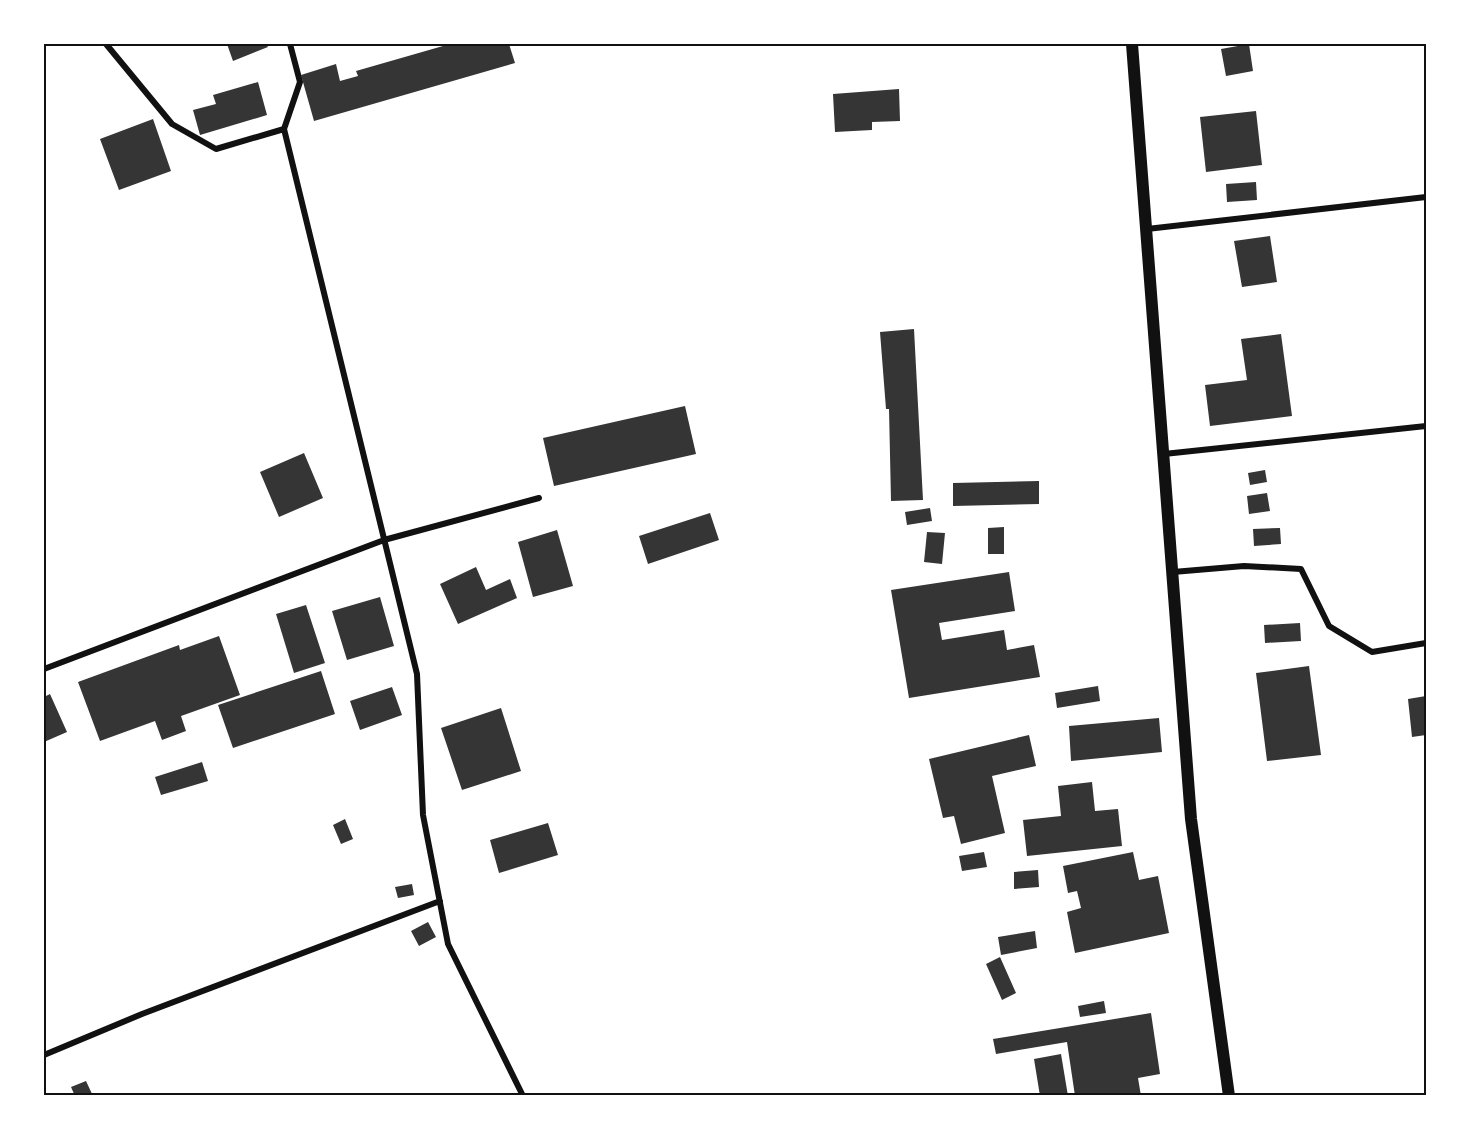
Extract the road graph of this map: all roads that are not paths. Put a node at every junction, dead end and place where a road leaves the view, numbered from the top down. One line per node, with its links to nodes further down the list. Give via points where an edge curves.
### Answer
1 (109, 44): 4 (street, via 172,124 216,149)
2 (290, 44): 4 (street, via 300,82)
3 (1132, 44): 6 (main road)
4 (284, 129): 10 (street)
5 (1426, 197): 6 (street)
6 (1147, 229): 8 (main road)
7 (1426, 426): 8 (street)
8 (1164, 454): 11 (main road)
9 (539, 498): 10 (street)
10 (384, 540): 13 (street); 14 (street, via 417,674 423,815)
11 (1173, 572): 12 (street, via 1244,566 1301,569 1329,626 1372,652); 17 (main road, via 1191,819)
12 (1426, 643)
13 (44, 669)
14 (440, 901): 15 (street); 16 (street, via 448,944)
15 (44, 1055)
16 (523, 1095)
17 (1229, 1095)

